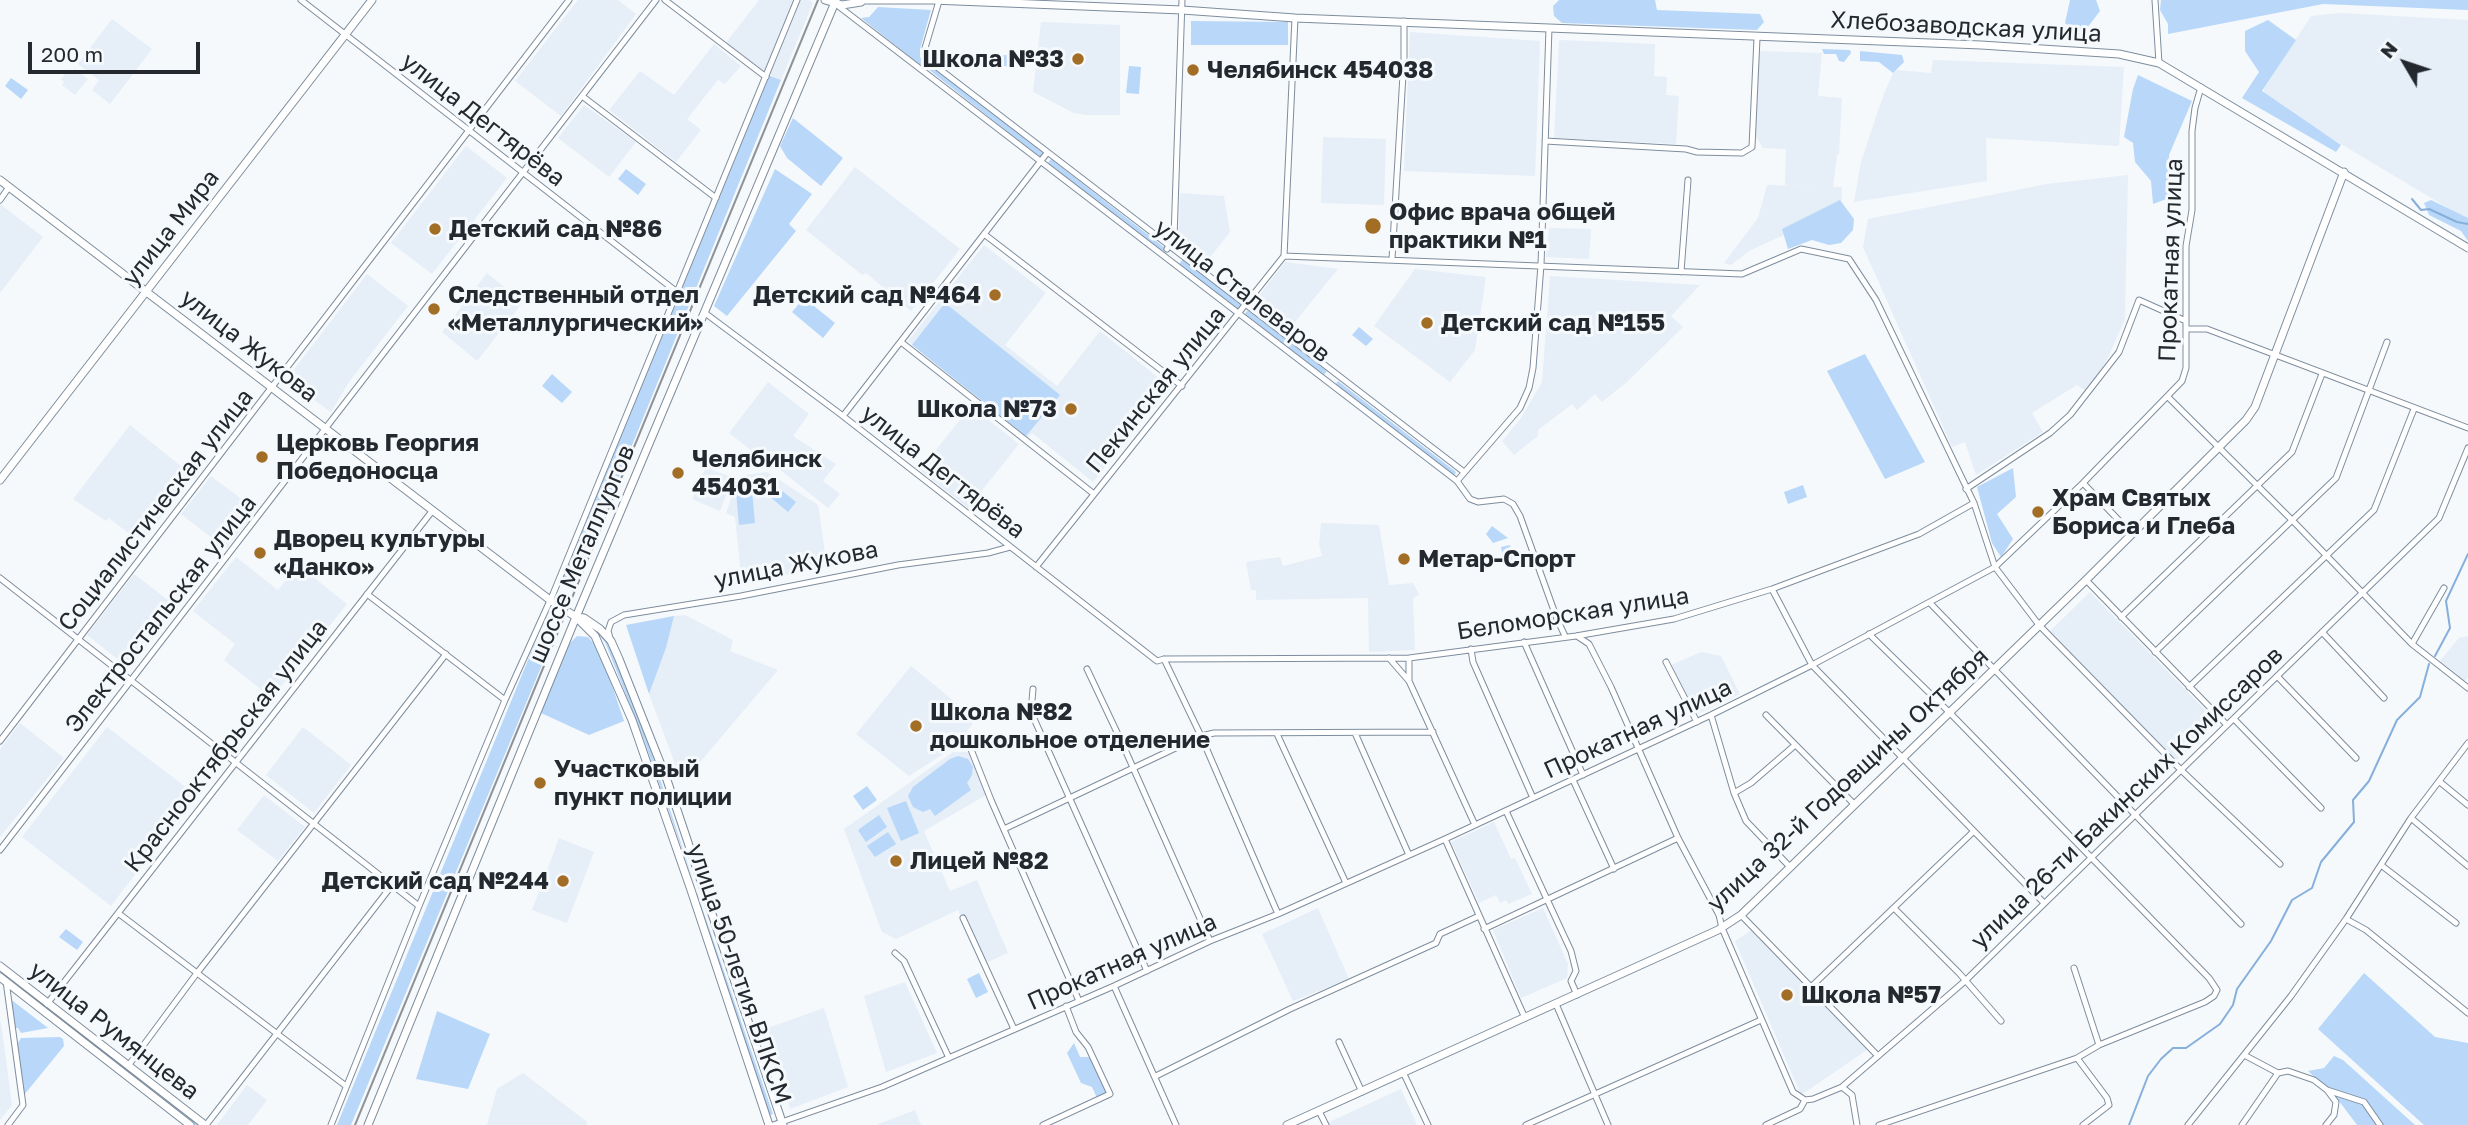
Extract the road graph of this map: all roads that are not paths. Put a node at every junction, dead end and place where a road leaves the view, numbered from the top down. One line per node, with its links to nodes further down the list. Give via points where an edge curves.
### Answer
1 (302, 0): 19 (street, улица Дегтярёва)
2 (372, 0): 19 (main road, улица Мира)
3 (569, 0): 27 (street, Социалистическая улица)
4 (656, 0): 26 (street, Электростальская улица)
5 (665, 0): 24 (street)
6 (797, 0): 24 (street, шоссе Металлургов)
7 (825, 0): 14 (main road, улица Сталеваров)
8 (856, 0): 12 (main road, Хлебозаводская улица)
9 (931, 0): 12 (main road, Хлебозаводская улица); 13 (main road, Хлебозаводская улица)
10 (1182, 0): 15 (street)
11 (2155, 0): 22 (street)
12 (865, 1): 14 (main road, Хлебозаводская улица)
13 (939, 1): 15 (main road, Хлебозаводская улица); 21 (street, via 925,48)
14 (836, 3): 23 (street, улица Сталеваров); 49 (main road, шоссе Металлургов)
15 (1182, 10): 16 (main road, Хлебозаводская улица); 39 (street, via 1174,238)
16 (1294, 18): 17 (main road, Хлебозаводская улица); 42 (street)
17 (1404, 21): 18 (main road, Хлебозаводская улица); 43 (street)
18 (1549, 28): 20 (main road, Хлебозаводская улица); 28 (street)
19 (346, 34): 27 (street, улица Дегтярёва); 46 (main road, улица Мира)
20 (1757, 38): 22 (main road, Хлебозаводская улица, via 2092,52); 28 (street, via 1752,147 1742,153)
21 (929, 61): 23 (street); 29 (street, улица Сталеваров)
22 (2159, 63): 25 (main road, Хлебозаводская улица)
23 (920, 67): 30 (street, улица Сталеваров)
24 (766, 77): 36 (street, шоссе Металлургов)
25 (2201, 87): 31 (main road, Хлебозаводская улица); 51 (street, Прокатная улица, via 2192,131)
26 (582, 96): 32 (street, Электростальская улица); 36 (street)
27 (468, 130): 32 (street, улица Дегтярёва); 60 (street, Социалистическая улица)
28 (1545, 141): 44 (street)
29 (1047, 153): 30 (street); 39 (street, улица Сталеваров)
30 (1041, 161): 38 (street); 41 (street, улица Сталеваров)
31 (2344, 172): 40 (main road, Хлебозаводская улица); 55 (main road, улица 32-й Годовщины Октября)
32 (523, 173): 47 (street, улица Дегтярёва); 66 (street, Электростальская улица)
33 (0, 180): 35 (main road, улица Жукова)
34 (1688, 180): 45 (street)
35 (9, 187): 37 (street); 46 (main road, улица Жукова)
36 (716, 198): 47 (street, шоссе Металлургов)
37 (0, 200)
38 (984, 234): 53 (street); 59 (street)
39 (1169, 247): 41 (street); 48 (street, улица Сталеваров)
40 (2468, 248)
41 (1163, 254): 50 (street, улица Сталеваров)
42 (1284, 256): 43 (street); 48 (street, Пекинская улица)
43 (1392, 259): 44 (street)
44 (1541, 265): 45 (street); 69 (street, via 1529,388 1520,408)
45 (1681, 272): 74 (street, via 1742,274 1801,249 1849,259 1876,300)
46 (146, 290): 60 (main road, улица Жукова); 70 (main road, улица Мира)
47 (677, 292): 90 (street, шоссе Металлургов)
48 (1246, 306): 50 (street, Пекинская улица); 56 (street, улица Сталеваров)
49 (705, 313): 64 (street, улица Дегтярёва); 92 (main road, шоссе Металлургов)
50 (1240, 314): 58 (street, улица Сталеваров); 59 (street, Пекинская улица)
51 (2186, 321): 52 (street, Прокатная улица); 74 (street, via 2139,300 2119,352 2070,415)
52 (2186, 329): 55 (street, via 2207,329); 62 (street, Прокатная улица, via 2186,368)
53 (901, 342): 64 (street); 75 (street)
54 (2387, 342): 61 (street)
55 (2274, 354): 57 (street); 67 (main road, улица 32-й Годовщины Октября, via 2255,407)
56 (1334, 373): 58 (street); 69 (street, улица Сталеваров)
57 (2322, 374): 61 (street); 73 (street, via 2292,453)
58 (1327, 381): 71 (street, улица Сталеваров)
59 (1182, 386): 75 (street, Пекинская улица)
60 (272, 388): 66 (main road, улица Жукова); 99 (street, Социалистическая улица)
61 (2368, 391): 63 (street); 78 (street, via 2336,478)
62 (2168, 397): 67 (street); 72 (street, Прокатная улица)
63 (2414, 409): 65 (street); 81 (street, via 2374,510)
64 (843, 416): 80 (street, улица Дегтярёва)
65 (2468, 428)
66 (326, 429): 77 (main road, улица Жукова); 114 (street, Электростальская улица)
67 (2220, 448): 73 (street); 79 (main road, улица 32-й Годовщины Октября)
68 (2468, 448): 88 (street, улица 26-ти Бакинских Комиссаров, via 2439,518)
69 (1464, 472): 71 (street)
70 (0, 480)
71 (1457, 481): 97 (street, улица Сталеваров, via 1474,501 1504,499 1513,504)
72 (2083, 483): 79 (street); 83 (street, Прокатная улица)
73 (2257, 487): 78 (street); 93 (street)
74 (1966, 489): 76 (street)
75 (1094, 494): 82 (street, Пекинская улица)
76 (1974, 503): 83 (street); 86 (street, Беломорская улица, via 1919,534)
77 (433, 510): 89 (street, Краснооктябрьская улица); 90 (main road, улица Жукова)
78 (2293, 521): 81 (street); 104 (street)
79 (2132, 534): 85 (main road, улица 32-й Годовщины Октября)
80 (1010, 547): 82 (street, улица Дегтярёва); 100 (street, улица Жукова, via 615,618 608,626)
81 (2326, 555): 88 (street); 116 (street)
82 (1036, 567): 108 (street, улица Дегтярёва)
83 (1995, 567): 91 (street, Прокатная улица); 94 (street)
84 (0, 578): 99 (street)
85 (2086, 580): 93 (street); 94 (main road, улица 32-й Годовщины Октября)
86 (1772, 589): 98 (street, Беломорская улица, via 1674,618); 110 (street)
87 (2444, 589): 102 (street)
88 (2362, 593): 95 (street, улица 26-ти Бакинских Комиссаров); 102 (street)
89 (367, 594): 105 (street); 138 (street, Краснооктябрьская улица)
90 (550, 600): 92 (main road, улица Жукова); 120 (street, шоссе Металлургов)
91 (1930, 603): 96 (street, Прокатная улица); 112 (street)
92 (576, 617): 100 (main road, улица 50-летия ВЛКСМ, via 592,622); 227 (main road, шоссе Металлургов); 228 (main road, улица 50-летия ВЛКСМ, via 602,647 632,720)
93 (2121, 617): 104 (street)
94 (2039, 625): 112 (main road, улица 32-й Годовщины Октября); 140 (street)
95 (2322, 632): 113 (street, улица 26-ти Бакинских Комиссаров); 119 (street)
96 (1869, 634): 110 (street, Прокатная улица); 121 (street)
97 (1565, 636): 98 (street, Беломорская улица); 101 (street, Беломорская улица)
98 (1576, 636): 135 (street, via 1589,644)
99 (78, 639): 114 (street); 131 (street, Социалистическая улица)
100 (611, 640): 222 (main road, улица 50-летия ВЛКСМ, via 667,780)
101 (1524, 642): 103 (street, Беломорская улица); 141 (street)
102 (2413, 644): 117 (street)
103 (1471, 649): 107 (street, Беломорская улица); 146 (street, via 1473,663)
104 (2155, 652): 116 (street)
105 (446, 654): 120 (street); 153 (street)
106 (1389, 658): 107 (street, Беломорская улица); 108 (street, Беломорская улица); 115 (street)
107 (1409, 658): 115 (street)
108 (1160, 660): 130 (street)
109 (1666, 662): 125 (street)
110 (1812, 665): 122 (street, Прокатная улица); 136 (street)
111 (1087, 668): 139 (street)
112 (1995, 668): 121 (main road, улица 32-й Годовщины Октября); 151 (street)
113 (2277, 676): 124 (street, улица 26-ти Бакинских Комиссаров); 137 (street)
114 (132, 681): 138 (street); 159 (street, Электростальская улица)
115 (1409, 681): 127 (street)
116 (2189, 687): 126 (street)
117 (2468, 688)
118 (1033, 689): 145 (street, via 1031,712)
119 (2384, 698)
120 (505, 700): 171 (street, шоссе Металлургов)
121 (1949, 712): 136 (main road, улица 32-й Годовщины Октября); 161 (street)
122 (1711, 715): 125 (street, Прокатная улица); 144 (street)
123 (1766, 715): 132 (street)
124 (2234, 719): 126 (street, улица 26-ти Бакинских Комиссаров); 149 (street)
125 (1697, 722): 135 (street, Прокатная улица)
126 (2227, 725): 140 (street, улица 26-ти Бакинских Комиссаров)
127 (1433, 732): 128 (street); 154 (street)
128 (1355, 733): 129 (street); 160 (street)
129 (1277, 734): 130 (street); 167 (street)
130 (1201, 736): 139 (street); 174 (street)
131 (0, 741)
132 (1794, 746): 144 (street); 147 (street)
133 (2467, 746): 143 (street)
134 (970, 747): 155 (street)
135 (1639, 750): 141 (street, Прокатная улица); 157 (street)
136 (1902, 758): 147 (main road, улица 32-й Годовщины Октября); 156 (street)
137 (2356, 758)
138 (236, 763): 153 (street); 173 (street, Краснооктябрьская улица)
139 (1133, 766): 145 (street); 183 (street)
140 (2181, 770): 151 (street, улица 26-ти Бакинских Комиссаров); 162 (street)
141 (1583, 775): 142 (street, Прокатная улица)
142 (1573, 780): 146 (street, Прокатная улица); 166 (street)
143 (2440, 782): 148 (street); 152 (street)
144 (1734, 793): 165 (street, via 1746,821)
145 (1069, 798): 155 (street); 187 (street)
146 (1533, 798): 150 (street, Прокатная улица)
147 (1854, 804): 165 (main road, улица 32-й Годовщины Октября)
148 (2468, 805)
149 (2321, 808)
150 (1506, 811): 154 (street, Прокатная улица); 169 (street)
151 (2135, 813): 161 (street, улица 26-ти Бакинских Комиссаров); 180 (street)
152 (2411, 818): 163 (street); 164 (street)
153 (314, 823): 168 (street); 188 (street)
154 (1475, 825): 158 (street, Прокатная улица)
155 (1004, 829): 194 (street)
156 (1973, 832): 170 (street); 172 (street)
157 (1678, 838): 166 (street); 181 (street)
158 (1445, 839): 160 (street, Прокатная улица); 176 (street)
159 (0, 849)
160 (1409, 855): 167 (street, Прокатная улица)
161 (2090, 858): 170 (street, улица 26-ти Бакинских Комиссаров); 206 (street, via 2217,990 2205,1002)
162 (2280, 864)
163 (2381, 864): 178 (street); 179 (street)
164 (2468, 866)
165 (1790, 867): 175 (main road, улица 32-й Годовщины Октября)
166 (1614, 869): 169 (street)
167 (1346, 883): 174 (street, Прокатная улица)
168 (393, 884): 171 (street); 204 (street)
169 (1548, 900): 182 (street); 193 (street, via 1571,951 1576,971 1571,981)
170 (2044, 903): 190 (street, улица 26-ти Бакинских Комиссаров)
171 (419, 905): 215 (street, шоссе Металлургов)
172 (1894, 908): 190 (street); 192 (street)
173 (118, 913): 188 (street); 195 (street, Краснооктябрьская улица)
174 (1278, 914): 183 (street, Прокатная улица)
175 (1741, 915): 181 (main road, улица 32-й Годовщины Октября); 192 (street)
176 (1479, 916): 182 (street); 214 (street, via 1440,934 1436,943)
177 (963, 918): 203 (street)
178 (2346, 919): 198 (street); 208 (street)
179 (2456, 923)
180 (2241, 925)
181 (1722, 928): 193 (main road, улица 32-й Годовщины Октября); 200 (street)
182 (1484, 929): 199 (street)
183 (1210, 941): 187 (street, Прокатная улица)
184 (895, 953): 209 (street, via 904,961)
185 (0, 966): 195 (main road, улица Румянцева)
186 (2074, 968): 206 (street)
187 (1147, 971): 191 (street, Прокатная улица)
188 (197, 973): 204 (street); 211 (street)
189 (3, 979): 202 (main road, улица Румянцева); 223 (street, via 23,1105)
190 (1965, 981): 201 (street); 207 (street, улица 26-ти Бакинских Комиссаров)
191 (1114, 986): 194 (street, Прокатная улица); 214 (street)
192 (1812, 986): 207 (street)
193 (1577, 995): 196 (main road, улица 32-й Годовщины Октября)
194 (1079, 1001): 197 (street, Прокатная улица)
195 (47, 1004): 202 (main road, улица Румянцева)
196 (1556, 1004): 199 (main road, улица 32-й Годовщины Октября); 219 (street)
197 (1066, 1006): 203 (street, Прокатная улица); 229 (street, via 1110,1094)
198 (2468, 1013)
199 (1525, 1018): 212 (main road, улица 32-й Годовщины Октября)
200 (1761, 1020): 219 (street); 220 (street, via 1793,1092)
201 (2001, 1021)
202 (72, 1027): 211 (main road, улица Румянцева); 224 (main road, улица Румянцева)
203 (1014, 1029): 209 (street, Прокатная улица)
204 (277, 1033): 215 (street); 225 (street)
205 (1339, 1042): 218 (street)
206 (2099, 1045): 210 (street)
207 (1878, 1056): 216 (street, улица 26-ти Бакинских Комиссаров)
208 (2246, 1056): 213 (street); 240 (street)
209 (949, 1058): 222 (street, Прокатная улица)
210 (2077, 1058): 238 (street); 239 (street, via 2109,1105)
211 (128, 1066): 225 (main road, улица Румянцева)
212 (1403, 1072): 218 (main road, улица 32-й Годовщины Октября); 233 (street)
213 (2278, 1073): 217 (street, via 2288,1071 2314,1080); 241 (street)
214 (1156, 1076): 230 (street)
215 (346, 1086): 226 (street, шоссе Металлургов)
216 (1842, 1087): 220 (street, улица 26-ти Бакинских Комиссаров); 237 (street, via 1852,1096)
217 (2327, 1090): 242 (street, via 2336,1102); 243 (street, via 2364,1102)
218 (1362, 1092): 221 (main road, улица 32-й Годовщины Октября)
219 (1594, 1094): 234 (street); 235 (street)
220 (1805, 1100): 236 (street, улица 26-ти Бакинских Комиссаров, via 1800,1109)
221 (1319, 1111): 231 (main road, улица 32-й Годовщины Октября); 232 (street)
222 (783, 1124): 228 (street, Прокатная улица)
223 (8, 1125)
224 (190, 1125)
225 (205, 1125)
226 (331, 1125)
227 (368, 1125)
228 (771, 1125)
229 (1043, 1125)
230 (1176, 1125)
231 (1287, 1125)
232 (1325, 1125)
233 (1428, 1125)
234 (1526, 1125)
235 (1608, 1125)
236 (1766, 1125)
237 (1857, 1125)
238 (1879, 1125)
239 (2083, 1125)
240 (2188, 1125)
241 (2242, 1125)
242 (2326, 1125)
243 (2380, 1125)

